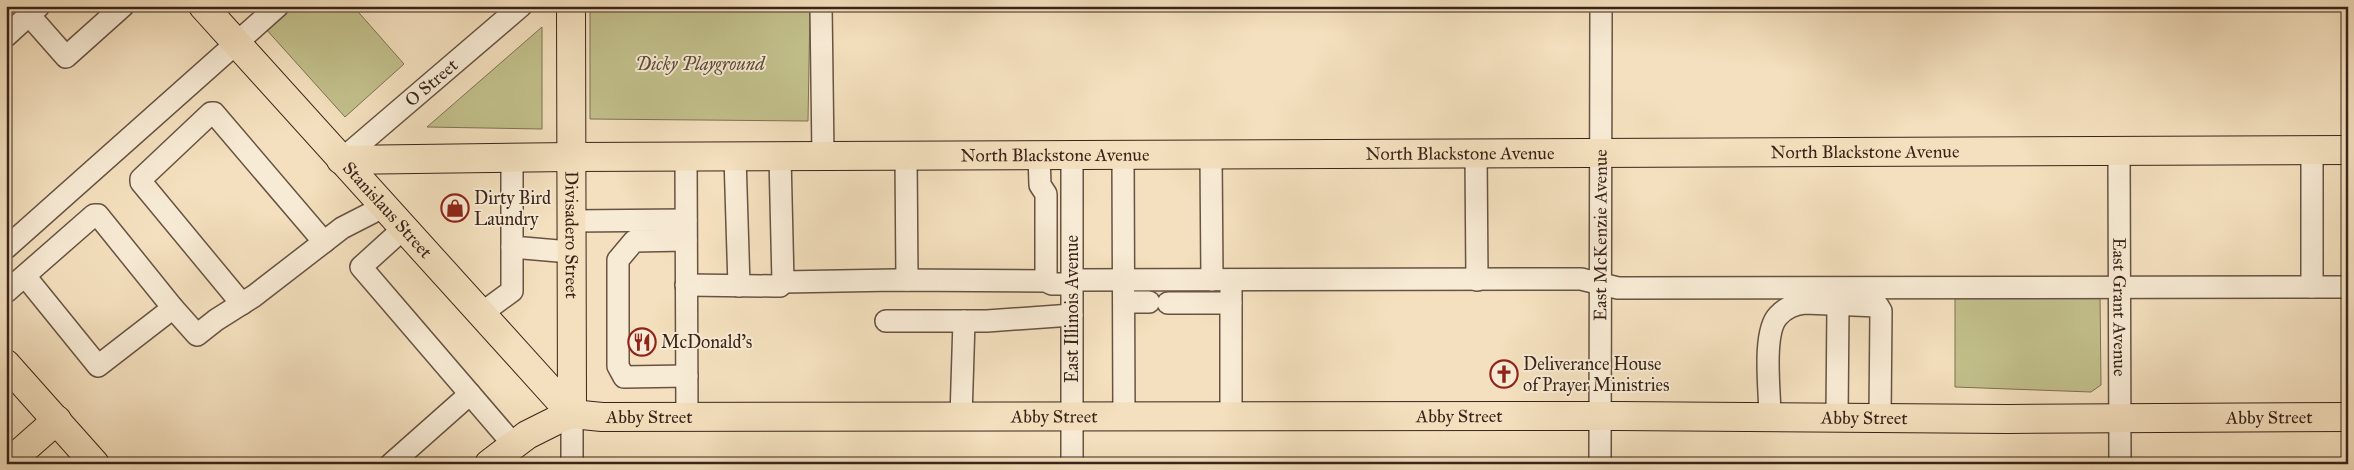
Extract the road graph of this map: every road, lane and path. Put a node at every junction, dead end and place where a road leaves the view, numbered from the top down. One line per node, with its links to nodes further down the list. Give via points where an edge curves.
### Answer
1 (124, 6): 8 (street, via 66,56)
2 (203, 6): 10 (main road, Stanislaus Street)
3 (278, 6): 10 (street)
4 (521, 6): 27 (street, O Street)
5 (571, 6): 22 (main road, Divisadero Street)
6 (821, 6): 20 (street)
7 (1600, 6): 18 (street, East McKenzie Avenue)
8 (34, 11): 9 (street)
9 (6, 36)
10 (237, 44): 27 (main road, Stanislaus Street); 35 (street)
11 (2312, 150): 12 (main road, North Blackstone Avenue); 13 (main road, North Blackstone Avenue); 50 (street)
12 (2348, 150)
13 (2119, 151): 18 (main road, North Blackstone Avenue); 49 (street, East Grant Avenue)
14 (1072, 154): 15 (main road, North Blackstone Avenue); 19 (main road, North Blackstone Avenue); 28 (street, East Illinois Avenue)
15 (1123, 154): 16 (main road, North Blackstone Avenue); 40 (street)
16 (1211, 154): 17 (main road, North Blackstone Avenue); 41 (street)
17 (1476, 154): 18 (main road, North Blackstone Avenue); 42 (street)
18 (1600, 154): 46 (street, East McKenzie Avenue)
19 (1039, 155): 21 (main road, North Blackstone Avenue); 29 (street, via 1040,185)
20 (823, 156): 21 (main road, North Blackstone Avenue); 25 (main road, North Blackstone Avenue)
21 (906, 156): 39 (street)
22 (571, 157): 23 (main road, North Blackstone Avenue); 26 (main road, North Blackstone Avenue); 31 (main road, Divisadero Street)
23 (686, 157): 24 (main road, North Blackstone Avenue); 33 (street)
24 (734, 157): 25 (main road, North Blackstone Avenue); 48 (street)
25 (780, 157): 44 (street)
26 (512, 158): 27 (main road, North Blackstone Avenue); 36 (street)
27 (341, 160): 30 (main road, Stanislaus Street)
28 (1072, 193): 29 (street); 45 (street, East Illinois Avenue)
29 (1046, 194): 43 (street)
30 (383, 207): 32 (main road, Stanislaus Street); 34 (street, via 342,228)
31 (571, 221): 33 (street); 37 (main road, Divisadero Street)
32 (404, 229): 58 (main road, Stanislaus Street); 64 (street, via 361,267)
33 (686, 230): 47 (street); 63 (street, via 634,241 618,260 618,366 624,377)
34 (324, 242): 55 (street); 55 (street, via 212,113 141,182)
35 (6, 248)
36 (512, 248): 37 (street); 58 (street, via 512,291)
37 (570, 252): 65 (main road, Divisadero Street)
38 (25, 276): 52 (street); 57 (street, via 98,366); 57 (street, via 94,214)
39 (907, 280): 43 (street); 44 (street)
40 (1124, 280): 41 (street); 45 (street); 53 (street)
41 (1221, 280): 42 (street); 54 (street)
42 (1477, 280): 46 (street, via 1581,279)
43 (1046, 281): 45 (street, via 1052,284)
44 (783, 282): 48 (street, via 780,286)
45 (1072, 282): 59 (street, East Illinois Avenue)
46 (1600, 284): 49 (street, via 1618,288); 66 (street, East McKenzie Avenue)
47 (686, 285): 48 (street); 63 (street)
48 (739, 286)
49 (2119, 287): 50 (street); 76 (street, East Grant Avenue)
50 (2312, 287): 51 (street)
51 (2348, 287)
52 (6, 292)
53 (1124, 302): 54 (street); 71 (street)
54 (1231, 303): 72 (street)
55 (242, 304): 57 (street, via 197,335)
56 (1838, 304): 67 (street, via 1795,304 1777,317 1770,330); 73 (street); 74 (street, via 1878,306 1881,311)
57 (173, 308)
58 (482, 313): 65 (main road, Stanislaus Street)
59 (1072, 315): 61 (street); 70 (street, East Illinois Avenue)
60 (886, 321): 61 (street)
61 (964, 321): 69 (street)
62 (6, 364): 77 (main road)
63 (687, 376): 68 (street)
64 (470, 394): 78 (street); 81 (street)
65 (572, 414): 68 (main road, Abby Street); 78 (main road, via 539,428); 82 (street, Divisadero Street)
66 (1600, 416): 67 (main road, Abby Street); 72 (main road, Abby Street); 84 (street, East McKenzie Avenue)
67 (1770, 416): 73 (main road, Abby Street)
68 (687, 417): 69 (main road, Abby Street)
69 (961, 417): 70 (main road, Abby Street)
70 (1072, 417): 71 (main road, Abby Street); 83 (street, East Illinois Avenue)
71 (1124, 417): 72 (main road, Abby Street)
72 (1231, 417)
73 (1837, 417): 74 (main road, Abby Street)
74 (1880, 417): 76 (main road, Abby Street)
75 (2348, 417): 76 (main road, Abby Street)
76 (2120, 419): 85 (street, East Grant Avenue)
77 (57, 420): 79 (main road); 80 (main road)
78 (504, 456)
79 (7, 464)
80 (95, 464)
81 (391, 464)
82 (572, 464)
83 (1072, 464)
84 (1600, 464)
85 (2120, 464)

